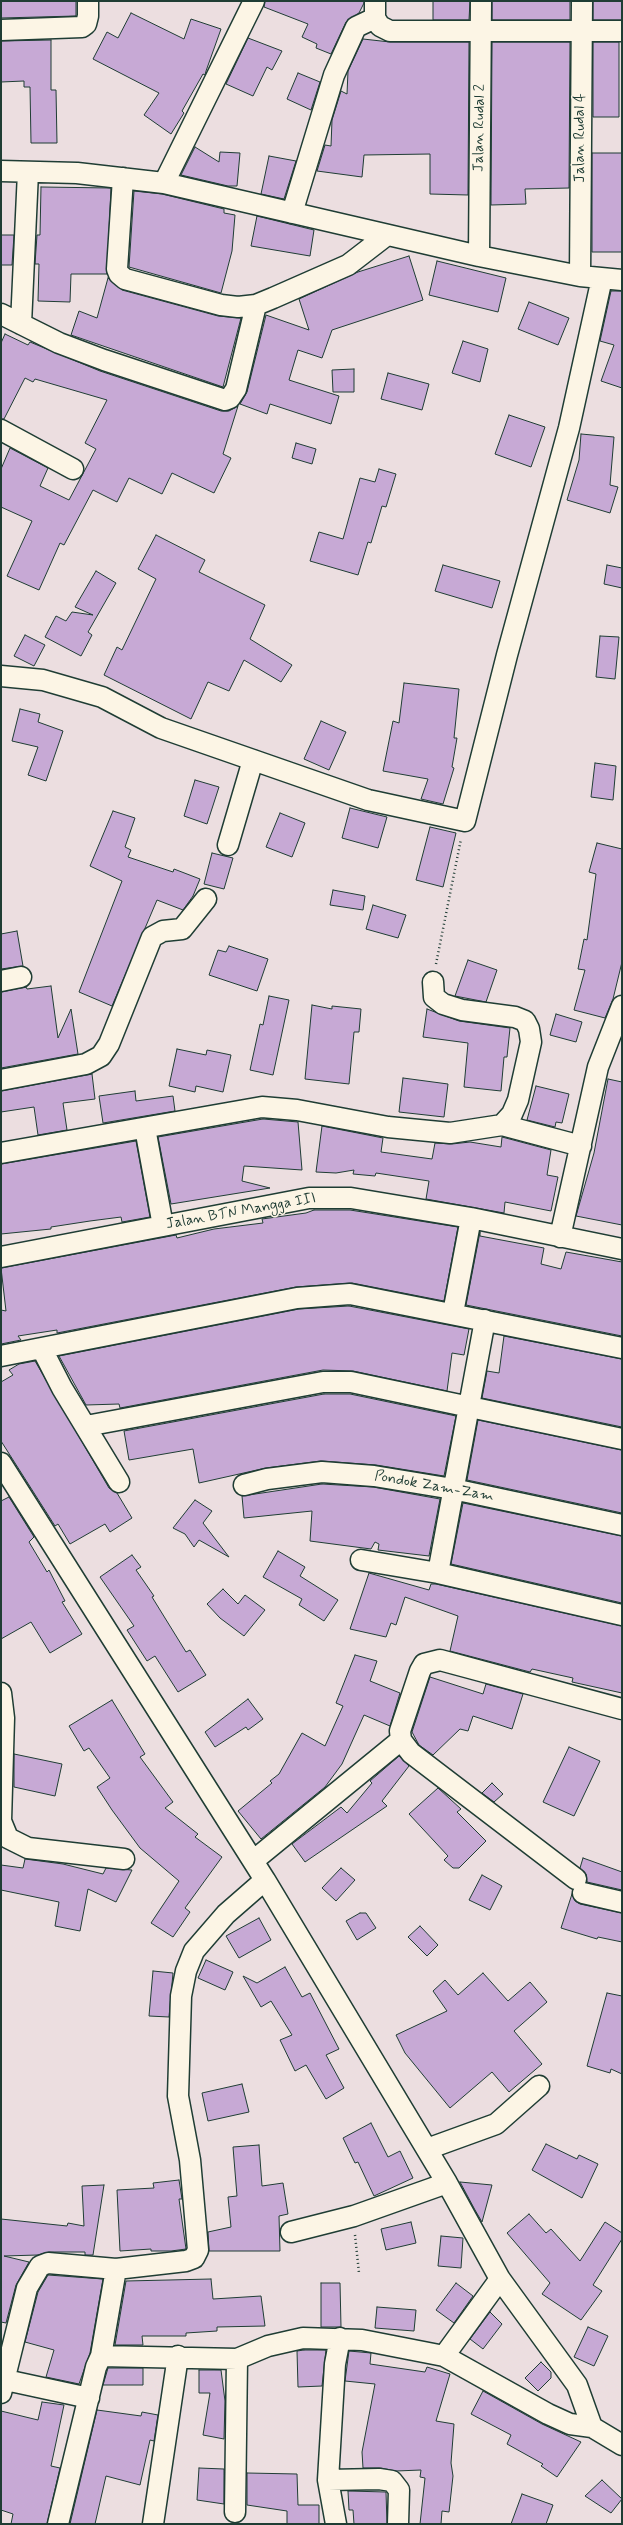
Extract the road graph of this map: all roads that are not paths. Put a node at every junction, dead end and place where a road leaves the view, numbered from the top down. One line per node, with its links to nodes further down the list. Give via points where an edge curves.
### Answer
1 (88, 1): 6 (street, via 88,16 86,24 82,27)
2 (254, 1): 13 (street)
3 (481, 1): 7 (street, Jalan Rudal 2)
4 (582, 1): 9 (street, Jalan Rudal 4)
5 (377, 15): 7 (street, via 390,31); 14 (street, via 356,27 334,75)
6 (1, 30)
7 (482, 30): 9 (street); 16 (street, Jalan Rudal 2)
8 (622, 31): 9 (street)
9 (581, 32): 17 (street, Jalan Rudal 4)
10 (1, 171): 11 (street)
11 (28, 172): 12 (street, via 77,173); 22 (street)
12 (123, 178): 13 (street); 20 (street, via 117,268 119,274 125,279 221,305)
13 (164, 183): 14 (street)
14 (292, 213): 15 (street)
15 (387, 234): 16 (street); 20 (street, via 348,265)
16 (479, 256): 17 (street)
17 (580, 276): 18 (street)
18 (602, 278): 19 (street); 26 (street, via 569,428 465,821 368,800)
19 (622, 280)
20 (256, 305): 22 (street, via 236,389 226,400 104,360 59,343)
21 (1, 314): 22 (street)
22 (21, 324)
23 (1, 430): 24 (street)
24 (73, 470)
25 (1, 676): 26 (street, via 43,680 102,698 161,728)
26 (254, 760): 27 (street)
27 (228, 845)
28 (206, 899): 33 (street, via 182,929 163,931 152,937 109,1044 101,1056 86,1064)
29 (21, 977): 30 (street)
30 (1, 981)
31 (432, 982): 34 (street, via 434,997 443,1004 462,1010 516,1017 525,1021 529,1029 531,1042 518,1100 512,1114)
32 (621, 1010): 36 (street, via 598,1067)
33 (1, 1080)
34 (502, 1125): 35 (street, via 450,1132 388,1127 297,1110 262,1107); 36 (street)
35 (145, 1128): 37 (street); 39 (street)
36 (581, 1146): 40 (street)
37 (1, 1153)
38 (471, 1218): 39 (street, Jalan BTN Mangga III, via 351,1198 309,1198); 40 (street, Jalan BTN Mangga III); 43 (street)
39 (163, 1226): 42 (street, Jalan BTN Mangga III)
40 (560, 1237): 41 (street, Jalan BTN Mangga III)
41 (622, 1249)
42 (1, 1257)
43 (453, 1313): 44 (street); 46 (street, via 350,1294 325,1294)
44 (485, 1320): 45 (street); 48 (street)
45 (622, 1348)
46 (42, 1349): 47 (street); 49 (street)
47 (1, 1356)
48 (468, 1407): 49 (street, via 351,1382 323,1382); 50 (street); 54 (street)
49 (86, 1426): 52 (street)
50 (622, 1439)
51 (1, 1463): 64 (street)
52 (119, 1482)
53 (244, 1485): 54 (street, Pondok Zam-Zam, via 267,1479 322,1472 374,1476)
54 (452, 1489): 55 (street, Pondok Zam-Zam); 57 (street)
55 (622, 1525)
56 (361, 1560): 57 (street)
57 (438, 1573): 58 (street)
58 (622, 1615)
59 (1, 1694): 62 (street, via 4,1718 1,1821)
60 (622, 1709): 61 (street, via 440,1660 430,1661 424,1664 420,1671 403,1720)
61 (401, 1740): 64 (street); 66 (street, via 411,1753 580,1886)
62 (5, 1838): 63 (street, via 28,1848)
63 (124, 1859)
64 (253, 1861): 65 (street)
65 (265, 1880): 68 (street); 71 (street, via 226,1914 194,1951 186,1971 181,1996 178,2096 190,2160 198,2250 194,2258 186,2261)
66 (622, 1902)
67 (539, 2086): 68 (street, via 496,2124)
68 (427, 2149): 69 (street)
69 (447, 2183): 70 (street, via 354,2216); 72 (street)
70 (291, 2232)
71 (116, 2269): 74 (street); 78 (street, via 48,2263 40,2266 27,2288)
72 (500, 2279): 76 (street); 80 (street, via 577,2385)
73 (340, 2338): 76 (street); 77 (street, via 303,2338 268,2346); 82 (street, via 335,2364)
74 (101, 2356): 75 (street); 79 (street)
75 (178, 2356): 77 (street); 85 (street)
76 (444, 2356): 80 (street, via 548,2414 570,2424)
77 (237, 2359): 83 (street)
78 (2, 2384): 79 (street)
79 (89, 2398): 84 (street)
80 (592, 2427): 81 (street)
81 (622, 2445)
82 (328, 2480): 86 (street); 87 (street, via 392,2481 398,2490)
83 (235, 2512)
84 (58, 2524)
85 (153, 2524)
86 (336, 2524)
87 (398, 2524)

